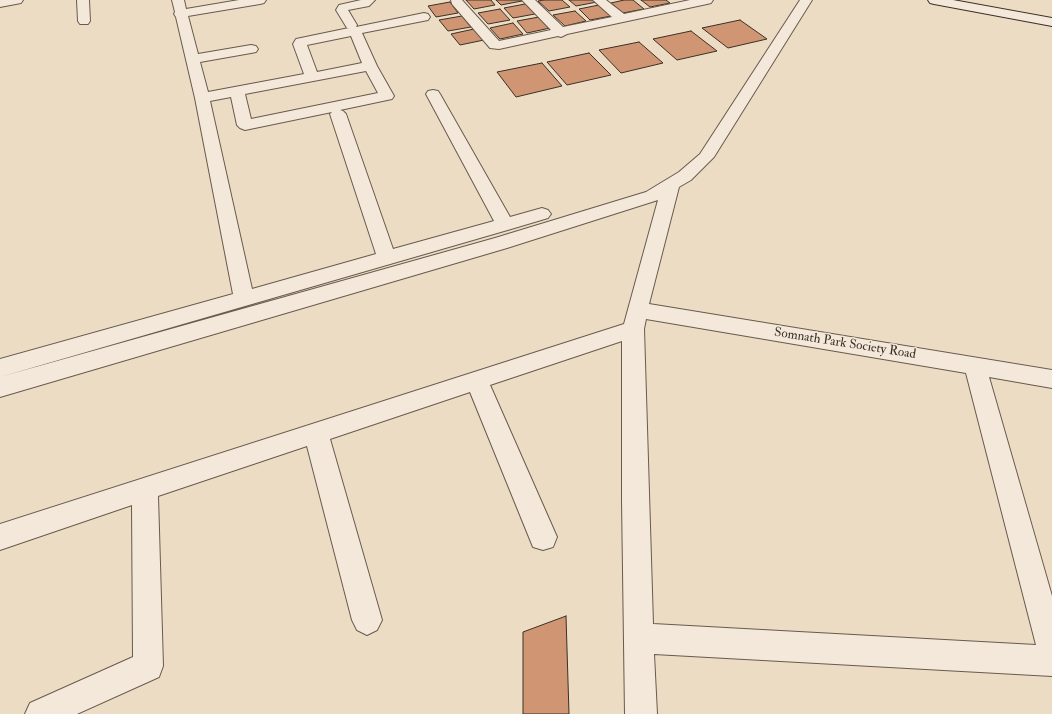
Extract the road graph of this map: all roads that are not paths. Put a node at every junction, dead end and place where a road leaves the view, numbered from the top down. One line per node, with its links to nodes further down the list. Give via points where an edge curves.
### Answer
1 (17, 0): 12 (street)
2 (83, 0): 18 (street)
3 (260, 0): 14 (street)
4 (369, 0): 20 (street, via 343,8)
5 (528, 0): 21 (street)
6 (599, 0): 17 (street)
7 (707, 0): 13 (street)
8 (806, 0): 30 (street, via 706,157)
9 (934, 0): 19 (street)
10 (970, 0): 15 (street)
11 (456, 1): 21 (street, via 494,45 500,46)
12 (0, 3)
13 (674, 3): 17 (street)
14 (179, 7): 23 (street)
15 (1052, 14)
16 (424, 17): 20 (street)
17 (622, 19): 21 (street)
18 (84, 21)
19 (1052, 22)
20 (353, 28): 24 (street); 25 (street, via 301,42)
21 (561, 33)
22 (251, 49): 23 (street)
23 (194, 59): 28 (street)
24 (370, 66): 25 (street); 26 (street, via 387,96 245,125)
25 (312, 77): 26 (street)
26 (237, 91): 28 (street)
27 (433, 94): 31 (street)
28 (202, 98): 33 (street)
29 (338, 114): 32 (street)
30 (678, 181): 31 (street, via 641,184); 34 (street); 39 (street, via 652,196 500,243)
31 (505, 225): 32 (street)
32 (387, 259): 33 (street)
33 (244, 298): 36 (street)
34 (635, 319): 35 (street, Somnath Park Society Road); 37 (street); 45 (street, via 635,500)
35 (975, 365): 38 (street, Somnath Park Society Road); 46 (street)
36 (0, 368)
37 (477, 380): 40 (street); 43 (street)
38 (1052, 380)
39 (0, 387)
40 (316, 433): 41 (street); 44 (street)
41 (144, 488): 42 (street); 48 (street, via 148,666)
42 (0, 537)
43 (543, 537)
44 (367, 620)
45 (639, 638): 47 (street); 49 (street)
46 (1052, 649)
47 (1052, 661)
48 (41, 714)
49 (641, 714)

